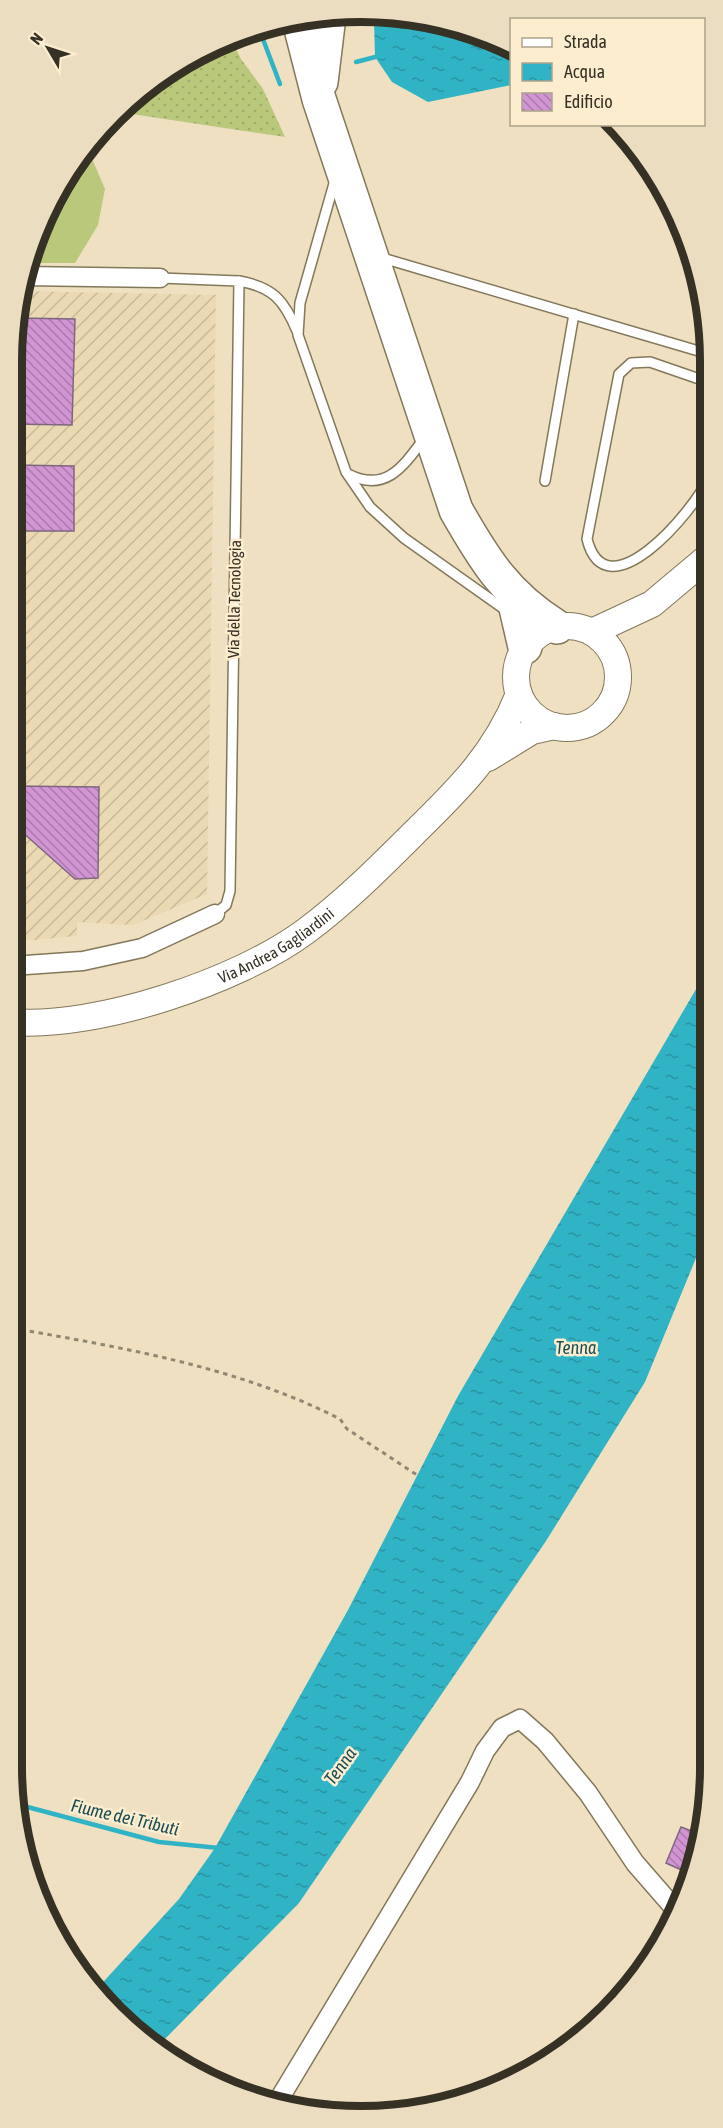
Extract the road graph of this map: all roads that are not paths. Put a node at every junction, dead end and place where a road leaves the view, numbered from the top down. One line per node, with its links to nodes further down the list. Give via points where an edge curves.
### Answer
1 (328, 24): 4 (highway)
2 (300, 28): 4 (highway)
3 (283, 32): 4 (highway)
4 (319, 99): 5 (highway)
5 (340, 163): 6 (highway); 11 (lane, via 300,303)
6 (371, 254): 10 (lane); 14 (highway)
7 (33, 276): 8 (street)
8 (160, 278): 9 (lane)
9 (239, 281): 11 (lane, via 259,285 276,295 288,310); 27 (lane, Via della Tecnologia, via 230,891 226,905)
10 (574, 314): 12 (lane); 16 (lane)
11 (298, 334): 15 (lane)
12 (700, 351)
13 (700, 379): 17 (lane, via 650,362 631,363 619,374 587,539 591,554 601,564 615,568 633,562 656,544)
14 (430, 431): 15 (lane, via 404,465 388,477 367,481); 20 (highway, via 456,510)
15 (346, 472): 20 (lane, via 370,507 404,538)
16 (545, 481)
17 (700, 494)
18 (700, 564): 19 (main road)
19 (652, 604): 22 (main road); 23 (main road)
20 (520, 621): 21 (highway); 21 (main road, via 534,638); 24 (main road, via 516,678)
21 (557, 627): 22 (main road)
22 (592, 632): 23 (main road, via 602,639)
23 (615, 659): 25 (main road, via 616,690 604,711 585,724 570,728)
24 (519, 694): 25 (main road, via 539,720); 26 (main road, via 506,726)
25 (554, 726): 26 (main road, via 532,731)
26 (483, 761): 29 (main road, Via Andrea Gagliardini, via 371,875 306,931 250,963 180,994 95,1015)
27 (215, 914): 28 (street, Via della Tecnologia, via 142,948 83,961)
28 (22, 967)
29 (22, 1023)
30 (671, 1905): 31 (street, via 635,1863 588,1793 520,1719 502,1728 485,1751)
31 (281, 2096)

